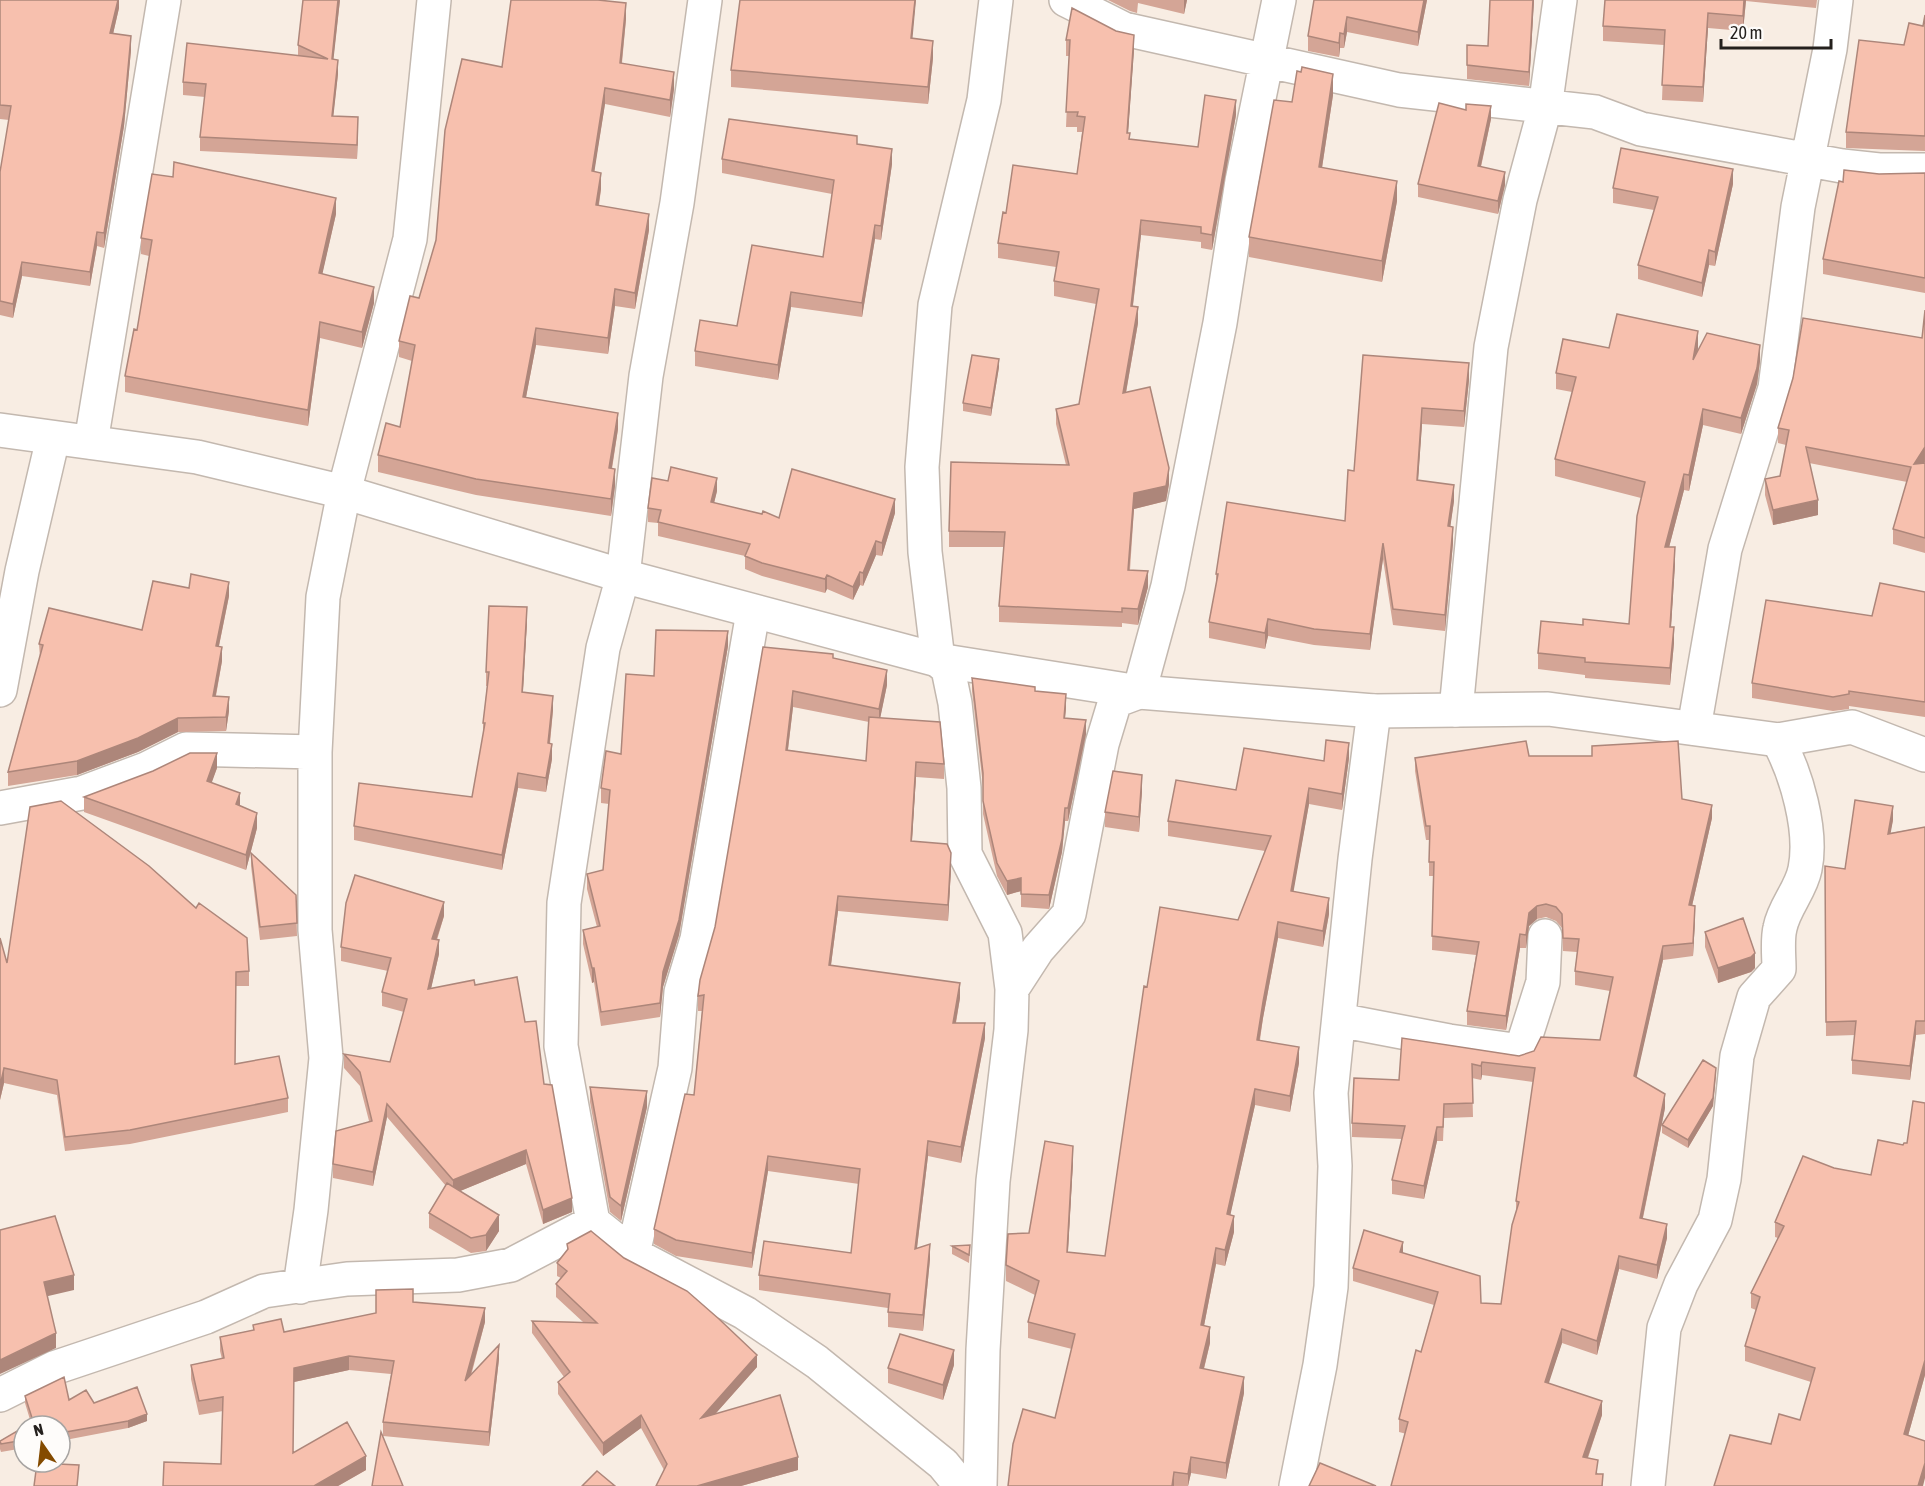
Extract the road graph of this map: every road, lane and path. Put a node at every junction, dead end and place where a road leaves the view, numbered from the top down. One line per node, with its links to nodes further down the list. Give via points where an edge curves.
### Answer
1 (164, 0): 15 (street)
2 (434, 0): 16 (street, via 410,239)
3 (705, 0): 17 (street, via 677,203 646,376)
4 (996, 0): 19 (street, via 984,100 935,305 922,467 925,552)
5 (1066, 0): 9 (street, via 1124,29)
6 (1279, 0): 9 (street)
7 (1560, 0): 10 (street)
8 (1836, 0): 11 (street)
9 (1267, 61): 10 (street, via 1400,90); 21 (street, via 1168,586)
10 (1545, 108): 11 (street, via 1595,112 1641,129); 22 (street, via 1520,200 1491,347)
11 (1807, 158): 12 (street, via 1879,170); 24 (street, via 1775,388 1725,549)
12 (1925, 170)
13 (0, 430): 14 (street)
14 (52, 438): 15 (street); 20 (street)
15 (91, 442): 16 (street, via 197,457)
16 (344, 492): 17 (street); 26 (street, via 323,597)
17 (623, 576): 18 (street); 32 (street, via 603,648 564,903 561,1046)
18 (753, 612): 19 (street); 33 (street, via 697,939 681,992 675,1068)
19 (938, 660): 21 (street); 30 (street, via 948,669 955,703 964,789 965,854 1005,933)
20 (0, 690)
21 (1139, 692): 23 (street); 30 (street, via 1114,701 1069,914 1038,949)
22 (1456, 710): 23 (street); 24 (street, via 1548,710)
23 (1374, 711): 31 (street, via 1354,859)
24 (1694, 728): 25 (street)
25 (1778, 740): 27 (street, via 1852,727); 39 (street, via 1791,762 1804,815 1806,867 1780,927 1779,969 1754,997 1737,1056 1724,1179 1715,1220 1681,1284 1664,1328)
26 (315, 752): 28 (street, via 186,749 82,793); 34 (street, via 315,930 326,1058)
27 (1925, 754)
28 (0, 808)
29 (1545, 936): 31 (street, via 1543,982 1521,1051)
30 (1011, 989): 37 (street, via 1011,1030 993,1192 983,1350)
31 (1339, 1020): 38 (street, via 1331,1093 1335,1166 1331,1287)
32 (593, 1222): 33 (street); 34 (street, via 511,1264 458,1275 347,1279)
33 (633, 1254): 36 (street, via 746,1313 817,1362 943,1464)
34 (300, 1287): 35 (street, via 264,1291 206,1317 54,1368)
35 (0, 1395)
36 (961, 1486)
37 (980, 1486)
38 (1296, 1486)
39 (1648, 1486)

